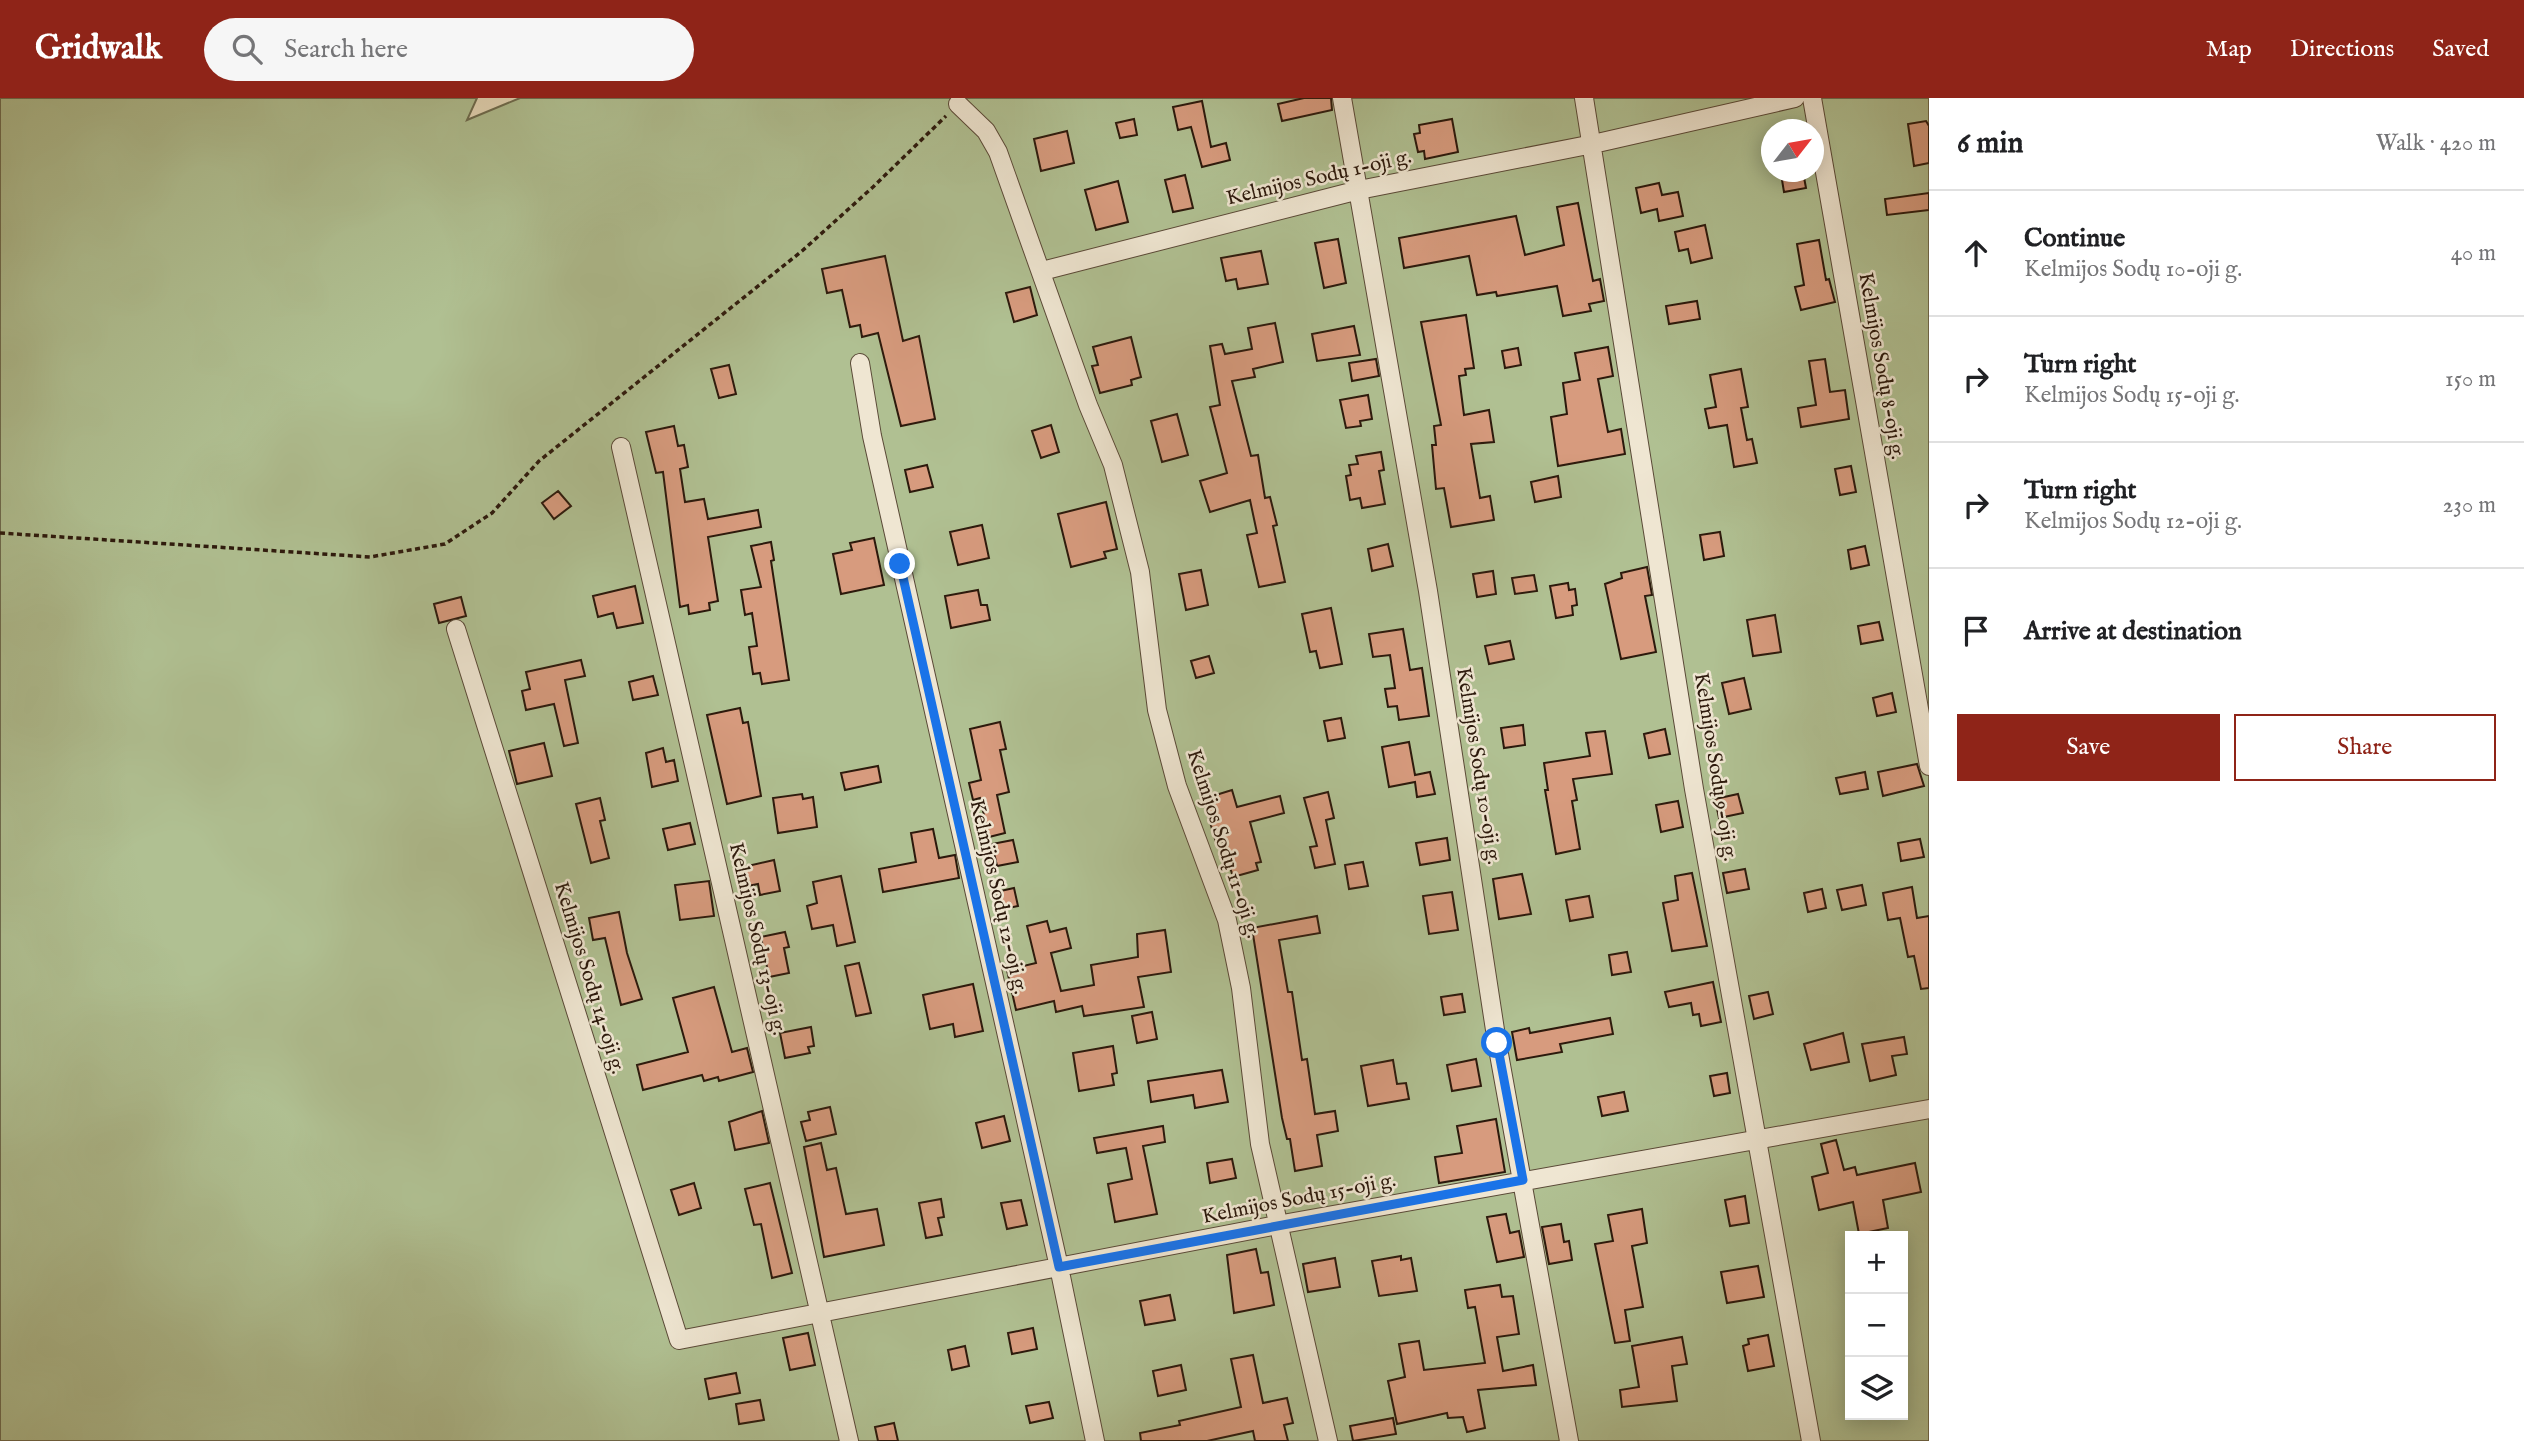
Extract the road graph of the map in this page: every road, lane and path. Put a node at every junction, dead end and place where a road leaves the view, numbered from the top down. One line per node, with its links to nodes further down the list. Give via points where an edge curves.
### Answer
1 (1342, 98): 7 (street, Kelmijos Sodų 10-oji g.)
2 (1584, 98): 6 (street, Kelmijos Sodų 9-oji g.)
3 (1795, 98): 6 (street, Kelmijos Sodų 1-oji g.)
4 (1812, 98): 13 (street, Kelmijos Sodų 8-oji g.)
5 (958, 104): 8 (street, via 986,131 998,152); 11 (path, via 802,251 539,461 492,513 445,544 370,557)
6 (1593, 144): 7 (street, Kelmijos Sodų 1-oji g.); 15 (street, Kelmijos Sodų 9-oji g., via 1694,789)
7 (1359, 190): 8 (street, Kelmijos Sodų 1-oji g.); 16 (street, Kelmijos Sodų 10-oji g.)
8 (1042, 271): 17 (street, Kelmijos Sodų 11-oji g., via 1113,465 1140,572 1157,710 1177,786 1227,920 1241,988 1260,1144)
9 (860, 363): 18 (street, Kelmijos Sodų 12-oji g., via 900,564)
10 (621, 447): 19 (street, Kelmijos Sodų 13-oji g.)
11 (0, 533)
12 (456, 629): 20 (street, Kelmijos Sodų 14-oji g.)
13 (1929, 766)
14 (1929, 1109): 15 (street, Kelmijos Sodų 15-oji g.)
15 (1757, 1141): 16 (street, Kelmijos Sodų 15-oji g.); 25 (street, Kelmijos Sodų 9-oji g.)
16 (1523, 1180): 17 (street, Kelmijos Sodų 15-oji g.); 24 (street, Kelmijos Sodų 10-oji g.)
17 (1277, 1225): 18 (street, Kelmijos Sodų 15-oji g.); 23 (street, Kelmijos Sodų 11-oji g.)
18 (1059, 1267): 19 (street, Kelmijos Sodų 15-oji g.); 22 (street, Kelmijos Sodų 12-oji g.)
19 (819, 1312): 20 (street, Kelmijos Sodų 15-oji g.); 21 (street, Kelmijos Sodų 13-oji g.)
20 (679, 1340)
21 (849, 1441)
22 (1094, 1441)
23 (1328, 1441)
24 (1569, 1441)
25 (1811, 1441)

